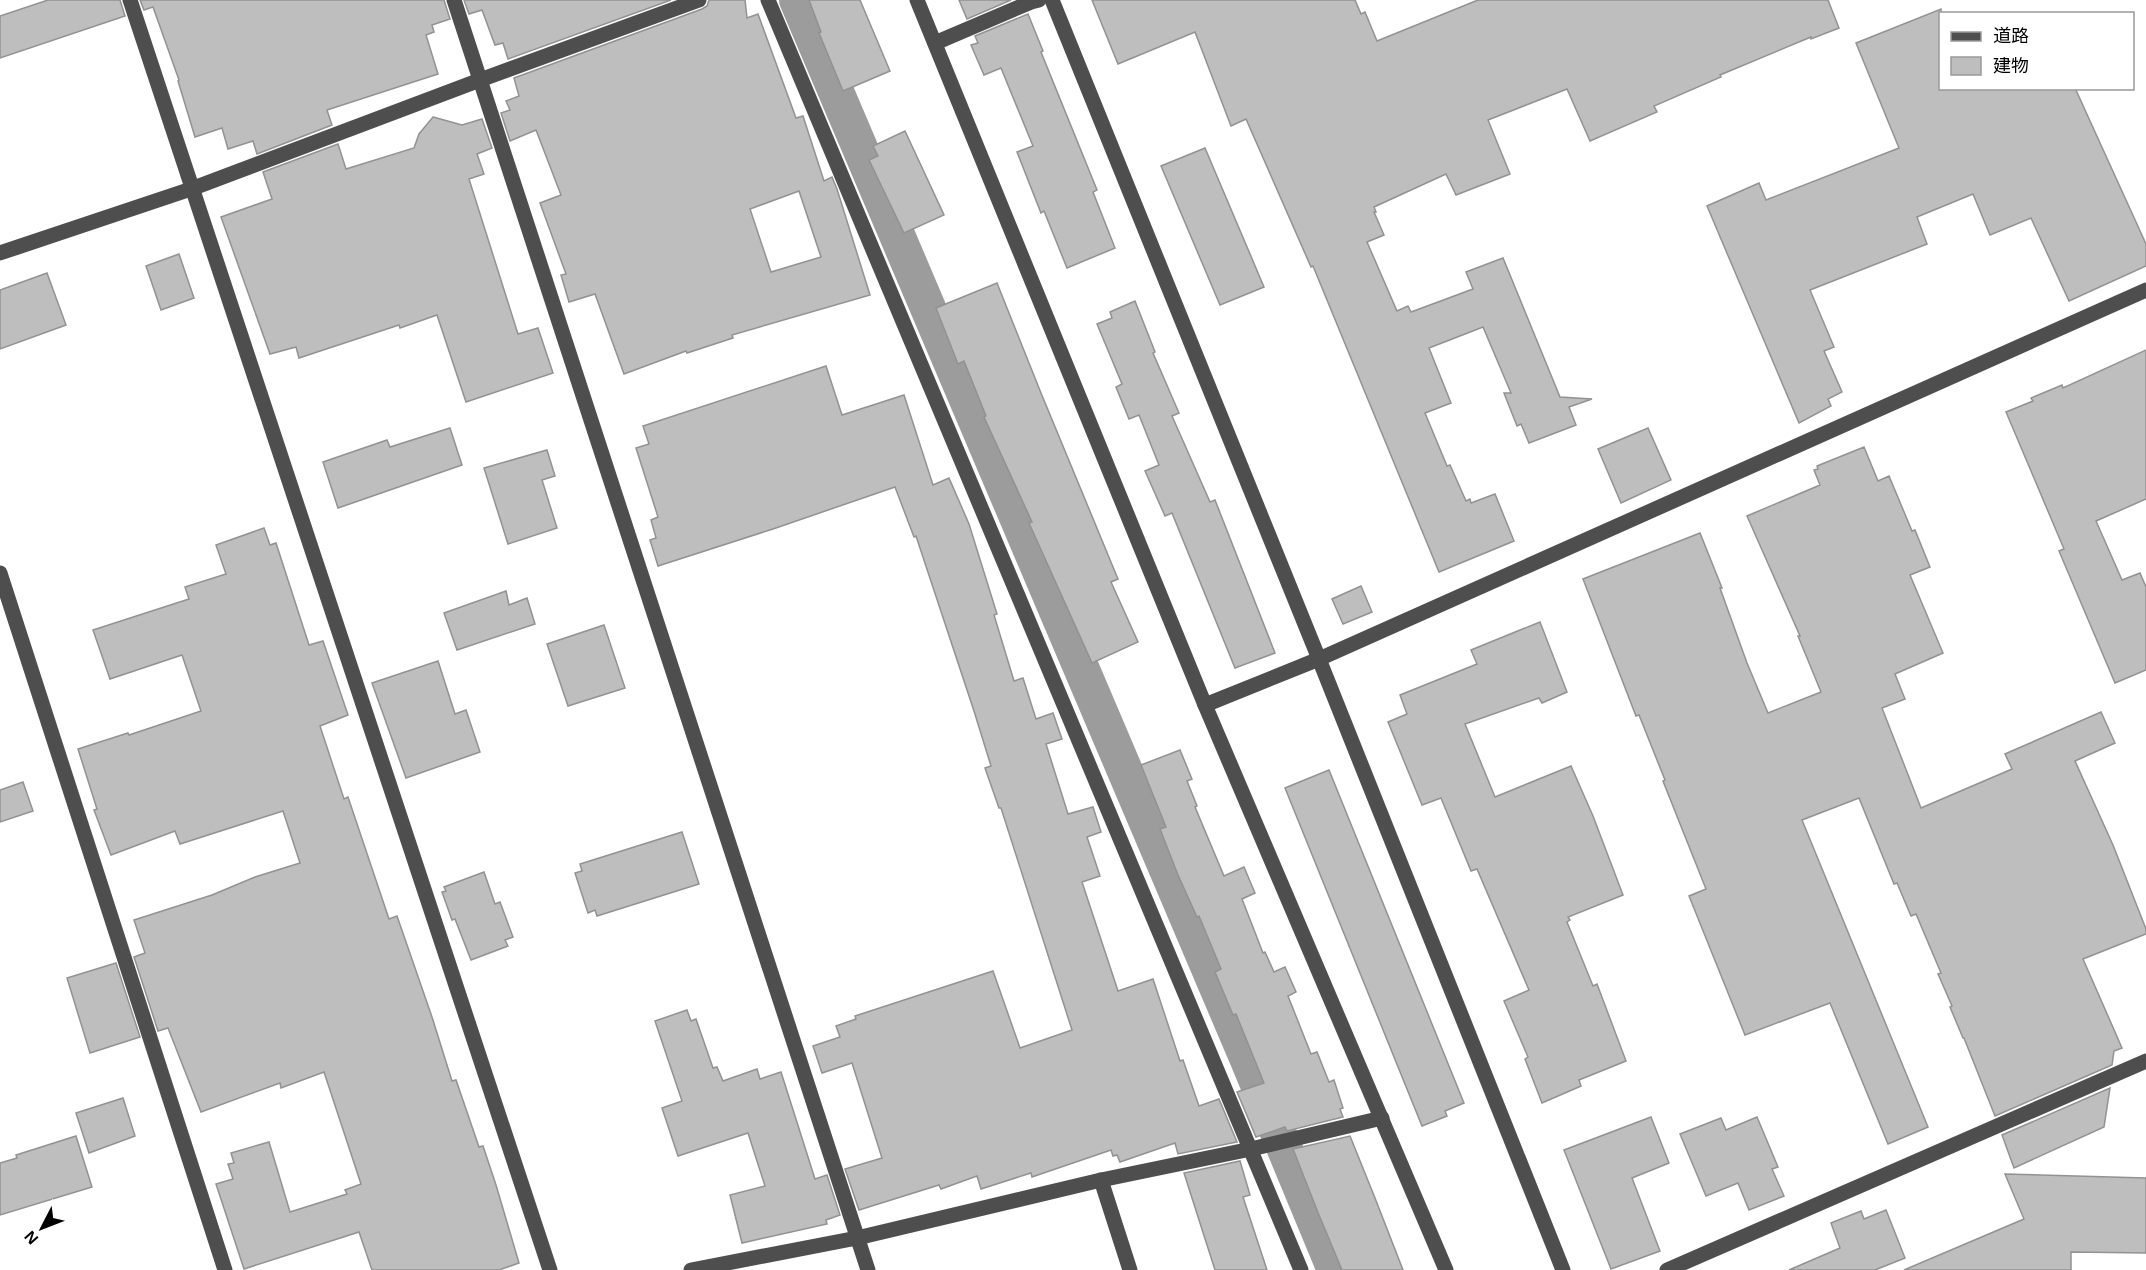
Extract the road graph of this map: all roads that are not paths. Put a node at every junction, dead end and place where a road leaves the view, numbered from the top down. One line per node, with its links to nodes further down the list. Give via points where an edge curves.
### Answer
1 (130, 0): 10 (street)
2 (454, 0): 9 (street)
3 (699, 0): 9 (street)
4 (768, 0): 18 (street)
5 (916, 0): 8 (street)
6 (1039, 0): 8 (street)
7 (1052, 0): 14 (street)
8 (935, 44): 15 (street)
9 (480, 80): 10 (street); 20 (street)
10 (191, 189): 11 (street); 22 (street)
11 (0, 253)
12 (2146, 290): 14 (street)
13 (0, 573): 21 (street)
14 (1319, 659): 15 (street); 28 (street)
15 (1205, 705): 17 (street)
16 (2146, 1061): 29 (street)
17 (1382, 1118): 18 (street); 27 (street)
18 (1251, 1149): 19 (street); 26 (street)
19 (1101, 1180): 20 (street); 25 (street)
20 (857, 1238): 23 (street); 24 (street)
21 (225, 1270)
22 (550, 1270)
23 (691, 1270)
24 (868, 1270)
25 (1130, 1270)
26 (1301, 1270)
27 (1446, 1270)
28 (1563, 1270)
29 (1667, 1270)

